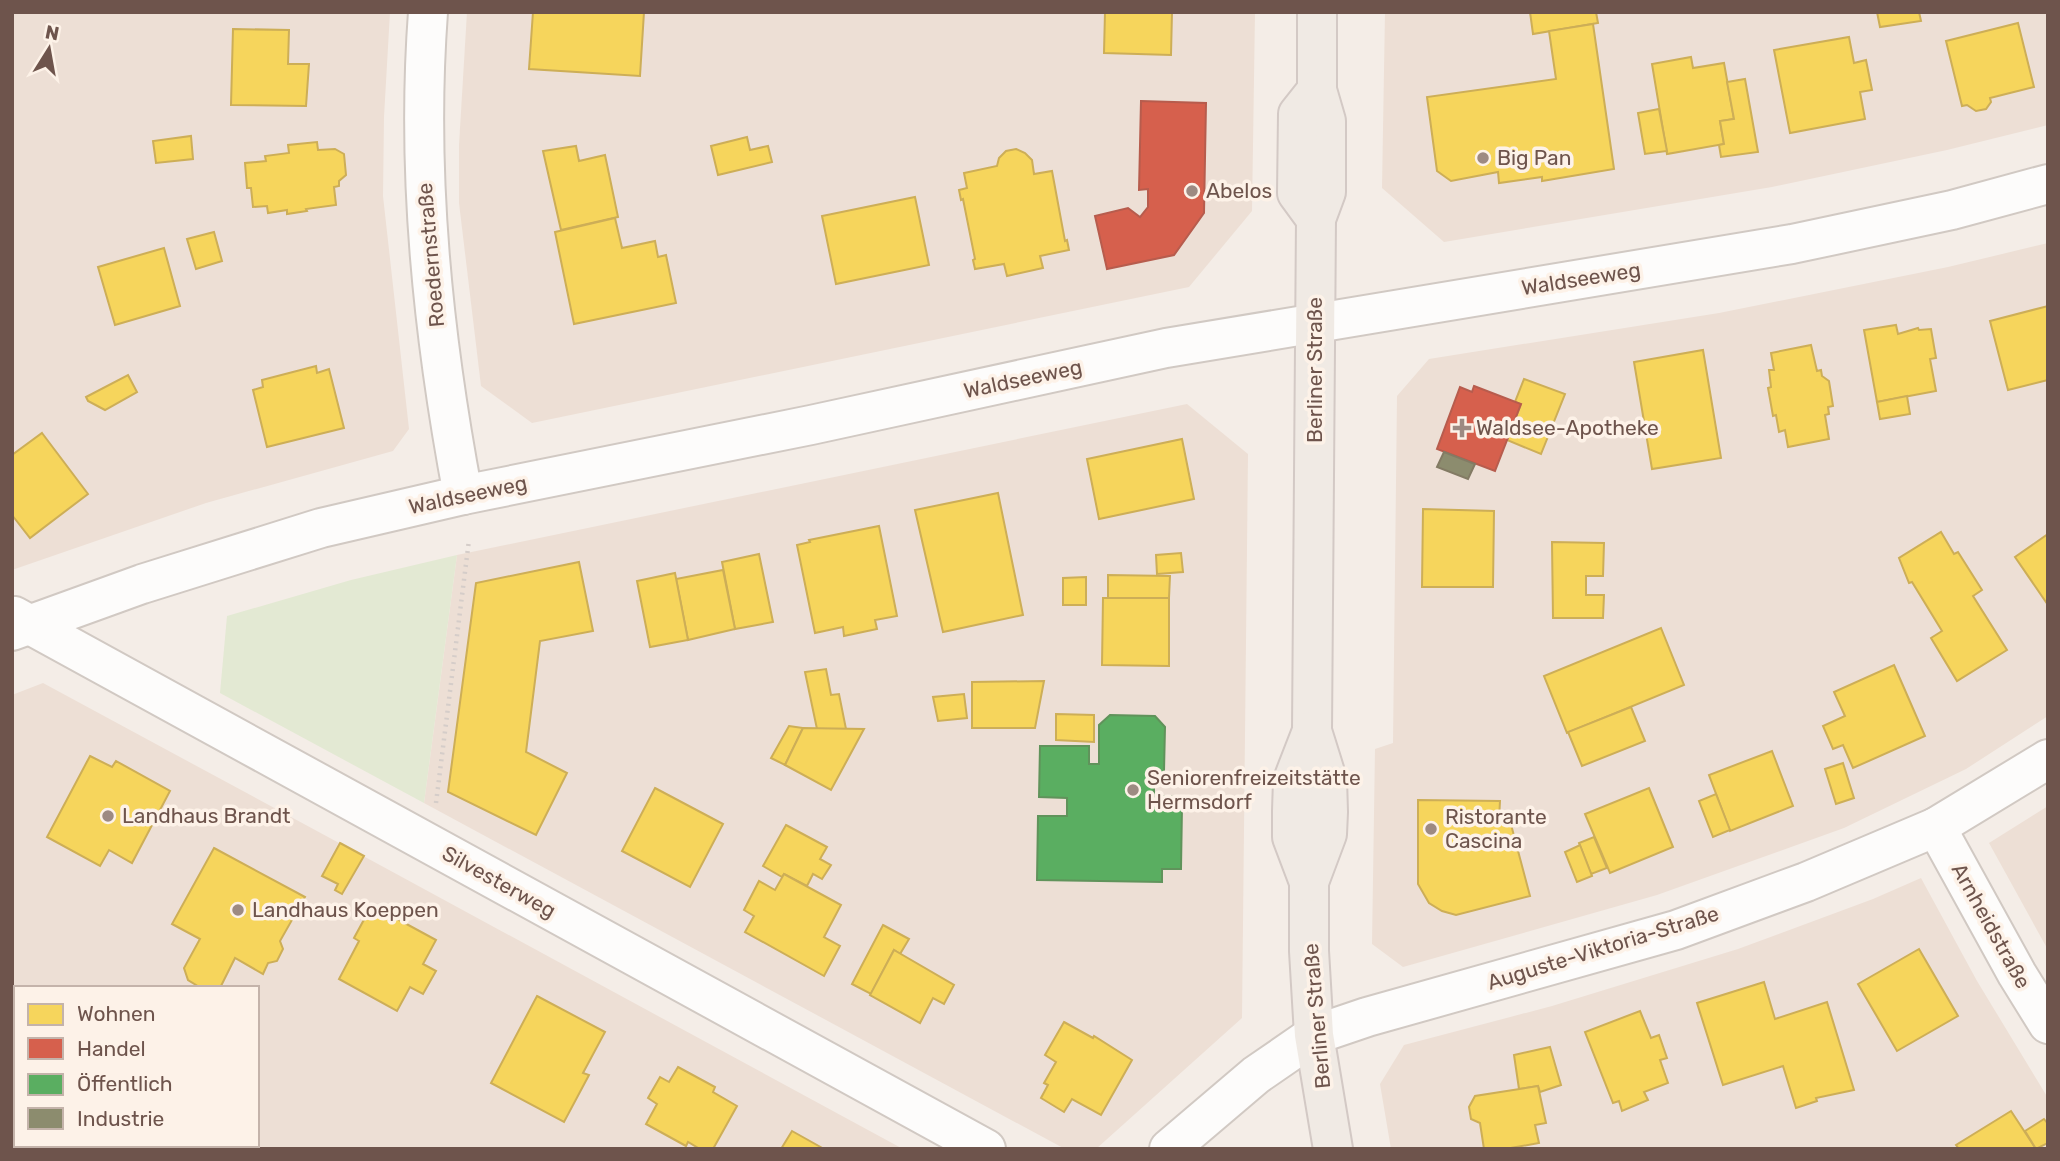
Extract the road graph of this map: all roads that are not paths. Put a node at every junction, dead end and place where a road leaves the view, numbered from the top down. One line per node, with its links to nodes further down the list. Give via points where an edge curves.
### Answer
1 (428, 12): 5 (street, Roedernstraße, via 427,230 440,358)
2 (1317, 12): 4 (main road, Berliner Straße, via 1317,90 1326,121 1326,192 1316,219)
3 (2048, 184): 4 (street, Waldseeweg, via 1792,244)
4 (1315, 323): 5 (street, Waldseeweg, via 1166,348); 10 (main road, Berliner Straße, via 1312,731 1293,780 1292,811 1292,837 1309,882)
5 (463, 495): 6 (street, Waldseeweg, via 321,528)
6 (18, 623): 11 (street, Silvesterweg)
7 (2048, 759): 8 (street, Auguste-Viktoria-Straße)
8 (1936, 827): 9 (street, Arnheidstraße); 10 (street, Auguste-Viktoria-Straße, via 1676,930)
9 (2048, 1024)
10 (1314, 1035): 12 (street, Auguste-Viktoria-Straße, via 1256,1075); 13 (main road, Berliner Straße)
11 (986, 1149)
12 (1169, 1149)
13 (1333, 1149)

